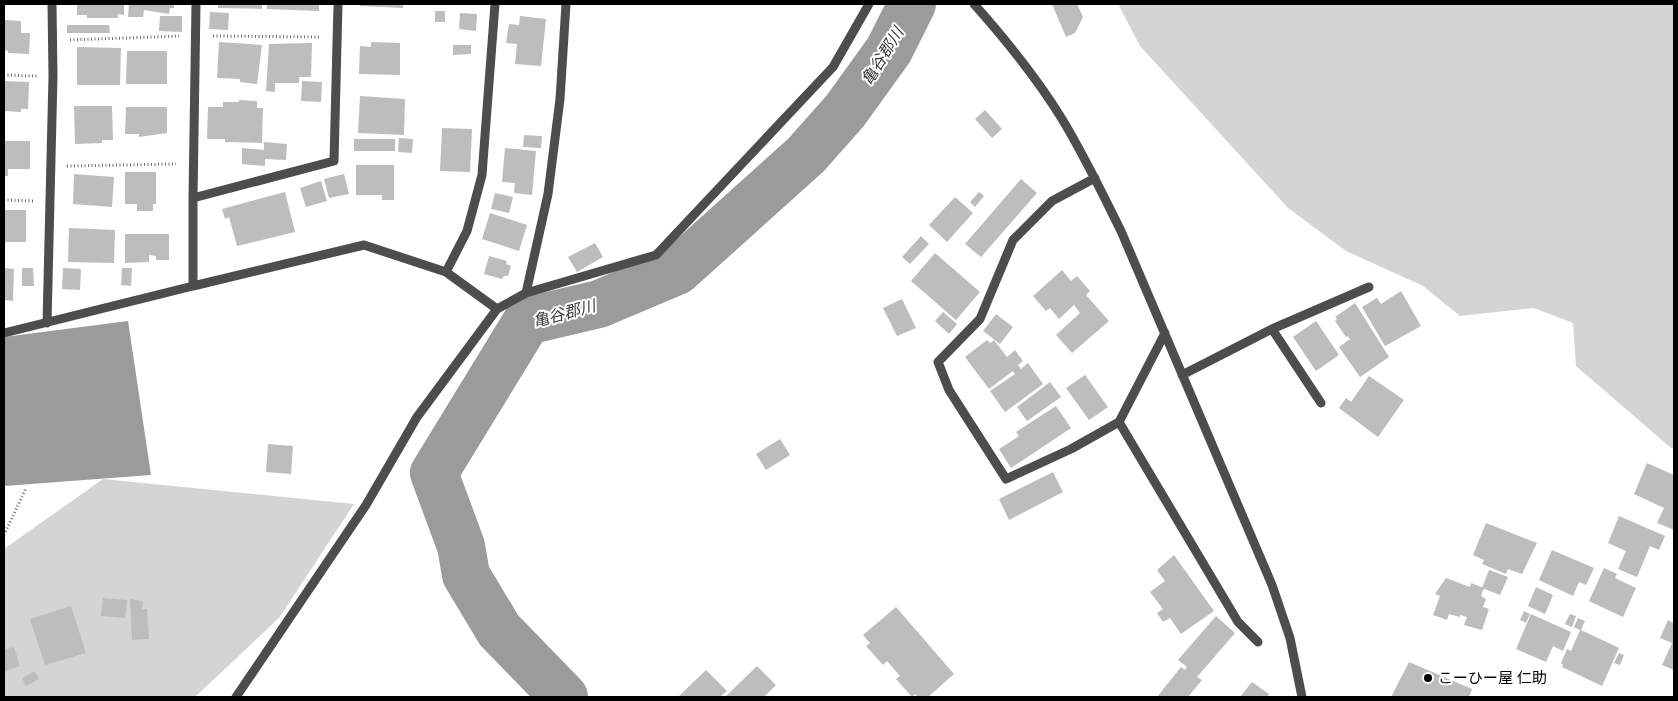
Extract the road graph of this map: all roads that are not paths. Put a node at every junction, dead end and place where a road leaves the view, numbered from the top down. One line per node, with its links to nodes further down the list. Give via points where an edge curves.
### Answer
1 (52, 4): 15 (street)
2 (196, 4): 9 (street)
3 (338, 4): 9 (street, via 334,161)
4 (495, 4): 10 (street, via 482,175 467,231)
5 (566, 4): 13 (street, via 560,99 548,194)
6 (869, 4): 13 (street, via 834,67 656,255)
7 (974, 4): 8 (street, via 1040,86)
8 (1095, 178): 18 (street); 21 (street, via 1052,201 1013,240 980,319 938,362 949,390 1006,479)
9 (193, 198): 11 (street)
10 (446, 272): 11 (street, via 364,246); 14 (street)
11 (194, 286): 15 (street)
12 (1369, 287): 16 (street)
13 (526, 293): 14 (street)
14 (496, 309): 23 (street, via 417,418 366,505)
15 (47, 323): 17 (street)
16 (1272, 329): 19 (street); 20 (street)
17 (4, 333)
18 (1165, 333): 19 (street); 21 (street)
19 (1182, 375): 24 (street, via 1282,612)
20 (1322, 404)
21 (1119, 422): 22 (street, via 1238,622)
22 (1258, 642)
23 (236, 697)
24 (1302, 697)

